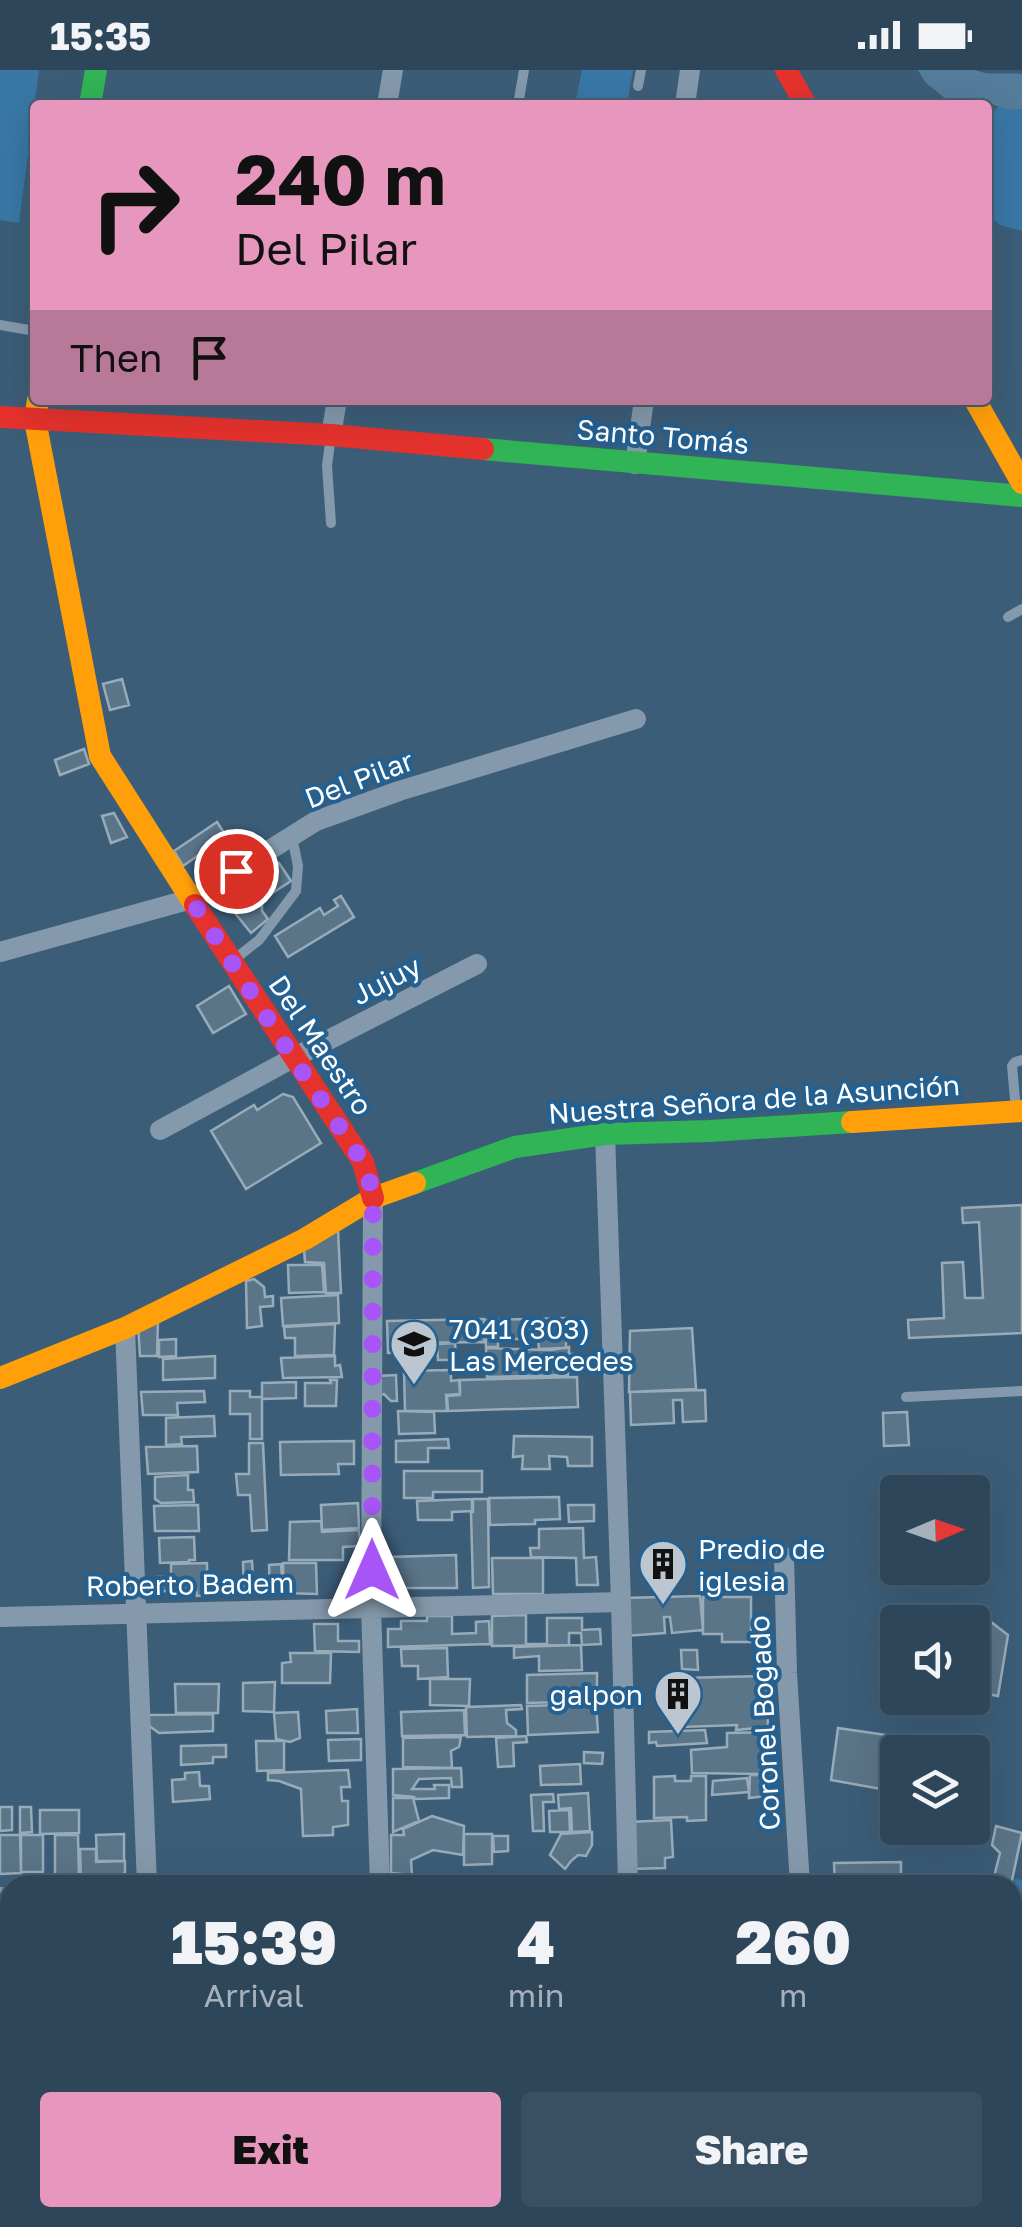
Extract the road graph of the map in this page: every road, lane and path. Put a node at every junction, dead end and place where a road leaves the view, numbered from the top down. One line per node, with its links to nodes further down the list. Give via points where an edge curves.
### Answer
1 (96, 70): 8 (street)
2 (393, 70): 9 (street)
3 (524, 70): 10 (lane)
4 (641, 70): 7 (lane)
5 (690, 70): 11 (street)
6 (786, 70): 12 (street)
7 (638, 86)
8 (91, 100)
9 (388, 100)
10 (519, 100)
11 (686, 100)
12 (803, 100)
13 (0, 325): 14 (lane)
14 (30, 330)
15 (336, 405): 20 (street)
16 (643, 405): 21 (street)
17 (977, 405): 22 (street)
18 (36, 410): 19 (street, Santo Tomás); 20 (street, Santo Tomás); 29 (street, Del Maestro, via 100,756)
19 (0, 417)
20 (331, 435): 21 (street, Santo Tomás); 24 (lane)
21 (635, 464): 23 (street, Santo Tomás)
22 (1022, 483)
23 (1022, 496)
24 (330, 524)
25 (1022, 610): 26 (lane)
26 (1008, 617)
27 (636, 720): 28 (street, Del Pilar, via 399,791 316,821)
28 (292, 837): 29 (street, Del Pilar); 31 (lane, via 296,891 259,940)
29 (191, 899): 30 (street, Del Pilar); 31 (street, Del Maestro)
30 (0, 952)
31 (230, 962): 33 (street, Del Maestro)
32 (478, 964): 33 (street, Jujuy)
33 (293, 1058): 36 (street, Jujuy); 38 (street, Del Maestro, via 363,1162)
34 (1022, 1060): 35 (lane, via 1012,1066)
35 (1019, 1111): 37 (street, Nuestra Señora de la Asunción)
36 (160, 1130)
37 (605, 1134): 38 (street, Nuestra Señora de la Asunción, via 515,1147); 44 (street)
38 (373, 1198): 39 (street, Nuestra Señora de la Asunción); 45 (street, Del Maestro)
39 (125, 1328): 40 (street, Nuestra Señora de la Asunción); 46 (street)
40 (0, 1378)
41 (1022, 1391): 42 (lane)
42 (906, 1397)
43 (784, 1557): 51 (street, Coronel Bogado)
44 (621, 1602): 45 (street, Roberto Badem); 50 (street)
45 (372, 1607): 46 (street, Roberto Badem); 49 (street, Del Maestro)
46 (136, 1612): 47 (street, Roberto Badem); 48 (street)
47 (0, 1616)
48 (148, 1875)
49 (380, 1875)
50 (628, 1875)
51 (799, 1875)

